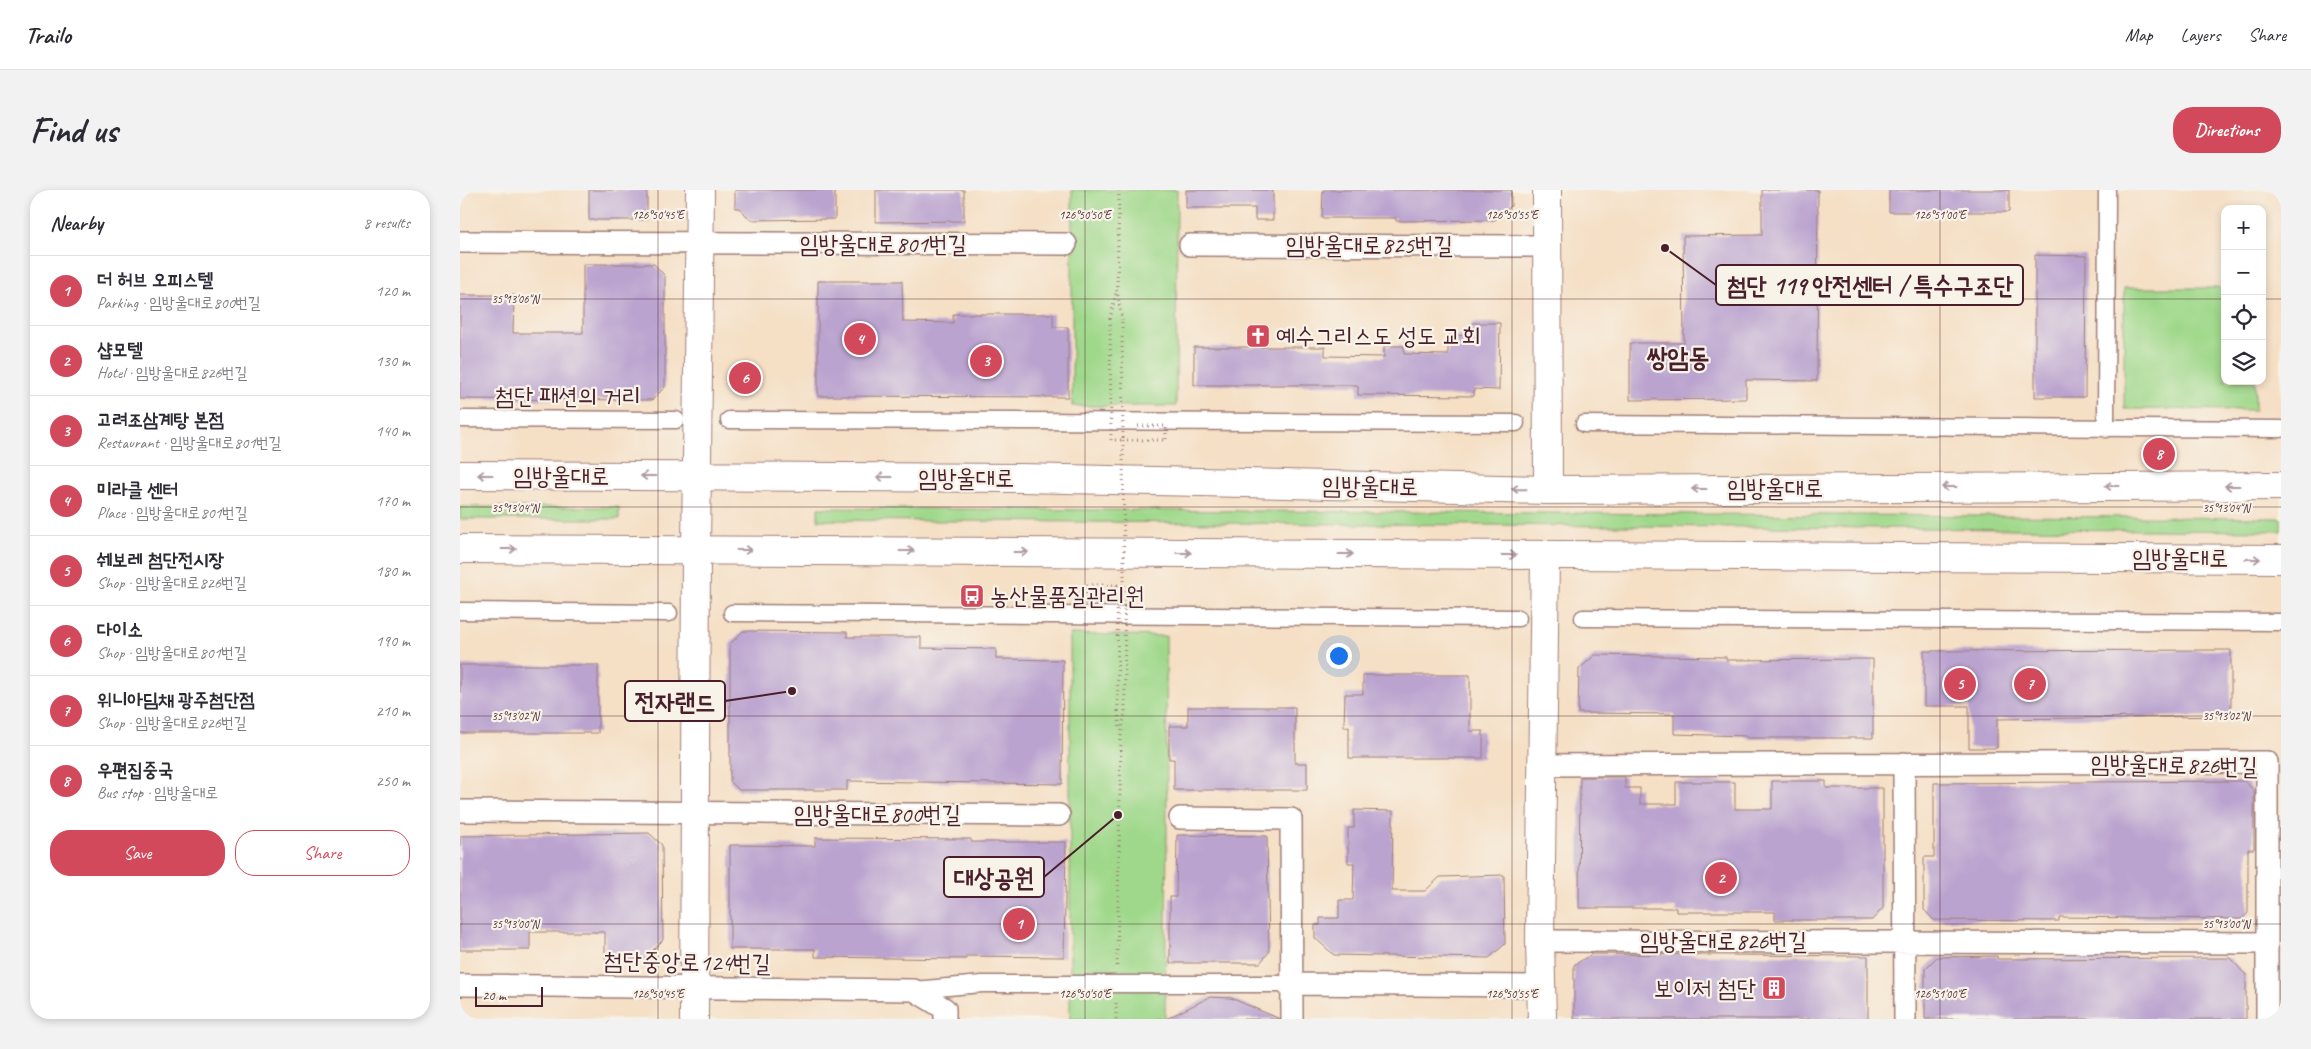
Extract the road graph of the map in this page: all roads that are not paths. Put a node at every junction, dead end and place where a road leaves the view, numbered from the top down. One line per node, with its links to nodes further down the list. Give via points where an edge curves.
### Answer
1 (700, 190): 5 (main road)
2 (1547, 190): 8 (main road)
3 (2107, 190): 14 (street)
4 (460, 242): 5 (street, 임방울대로801번길)
5 (699, 243): 6 (street, 임방울대로801번길); 17 (main road)
6 (1066, 244)
7 (1190, 245): 8 (street, 임방울대로825번길)
8 (1547, 246): 19 (main road)
9 (460, 419): 10 (street, 첨단 패션의 거리)
10 (676, 420)
11 (729, 420): 12 (street)
12 (1516, 423)
13 (1584, 424): 14 (street)
14 (2106, 429): 15 (street)
15 (2281, 429)
16 (460, 475): 17 (main road, 임방울대로, one-way to 16)
17 (697, 476): 19 (main road, 임방울대로, one-way to 17, via 1021,478); 21 (main road)
18 (2281, 486): 19 (main road, 임방울대로, one-way to 19)
19 (1548, 490)
20 (460, 549): 21 (main road, 임방울대로, one-way to 21)
21 (696, 549): 22 (main road, 임방울대로, one-way to 22); 33 (main road)
22 (1545, 556): 23 (main road, 임방울대로, one-way to 23); 31 (main road)
23 (2281, 559)
24 (460, 611): 25 (street)
25 (669, 613)
26 (732, 613): 27 (street)
27 (1518, 618)
28 (1583, 618): 29 (street)
29 (2281, 622)
30 (1904, 763): 31 (street, 임방울대로826번길); 37 (street); 38 (street, 임방울대로826번길, via 2267,762)
31 (1542, 765): 36 (main road)
32 (460, 811): 33 (street)
33 (695, 812): 34 (street, 임방울대로800번길); 42 (main road)
34 (1059, 816)
35 (1180, 818): 39 (street, via 1291,819)
36 (1540, 941): 37 (street, 임방울대로826번길); 41 (main road)
37 (1905, 941): 38 (street, 임방울대로826번길); 48 (street)
38 (2266, 943): 49 (street, 임방울대로826번길)
39 (1291, 984): 41 (street); 43 (street, via 982,984); 46 (street)
40 (460, 985): 42 (street, 첨단중앙로124번길)
41 (1541, 986): 47 (main road)
42 (694, 988): 43 (street, 첨단중앙로124번길); 44 (main road)
43 (914, 990): 45 (street, via 945,1009)
44 (694, 1019)
45 (945, 1019)
46 (1292, 1019)
47 (1542, 1019)
48 (1905, 1019)
49 (2267, 1019)

